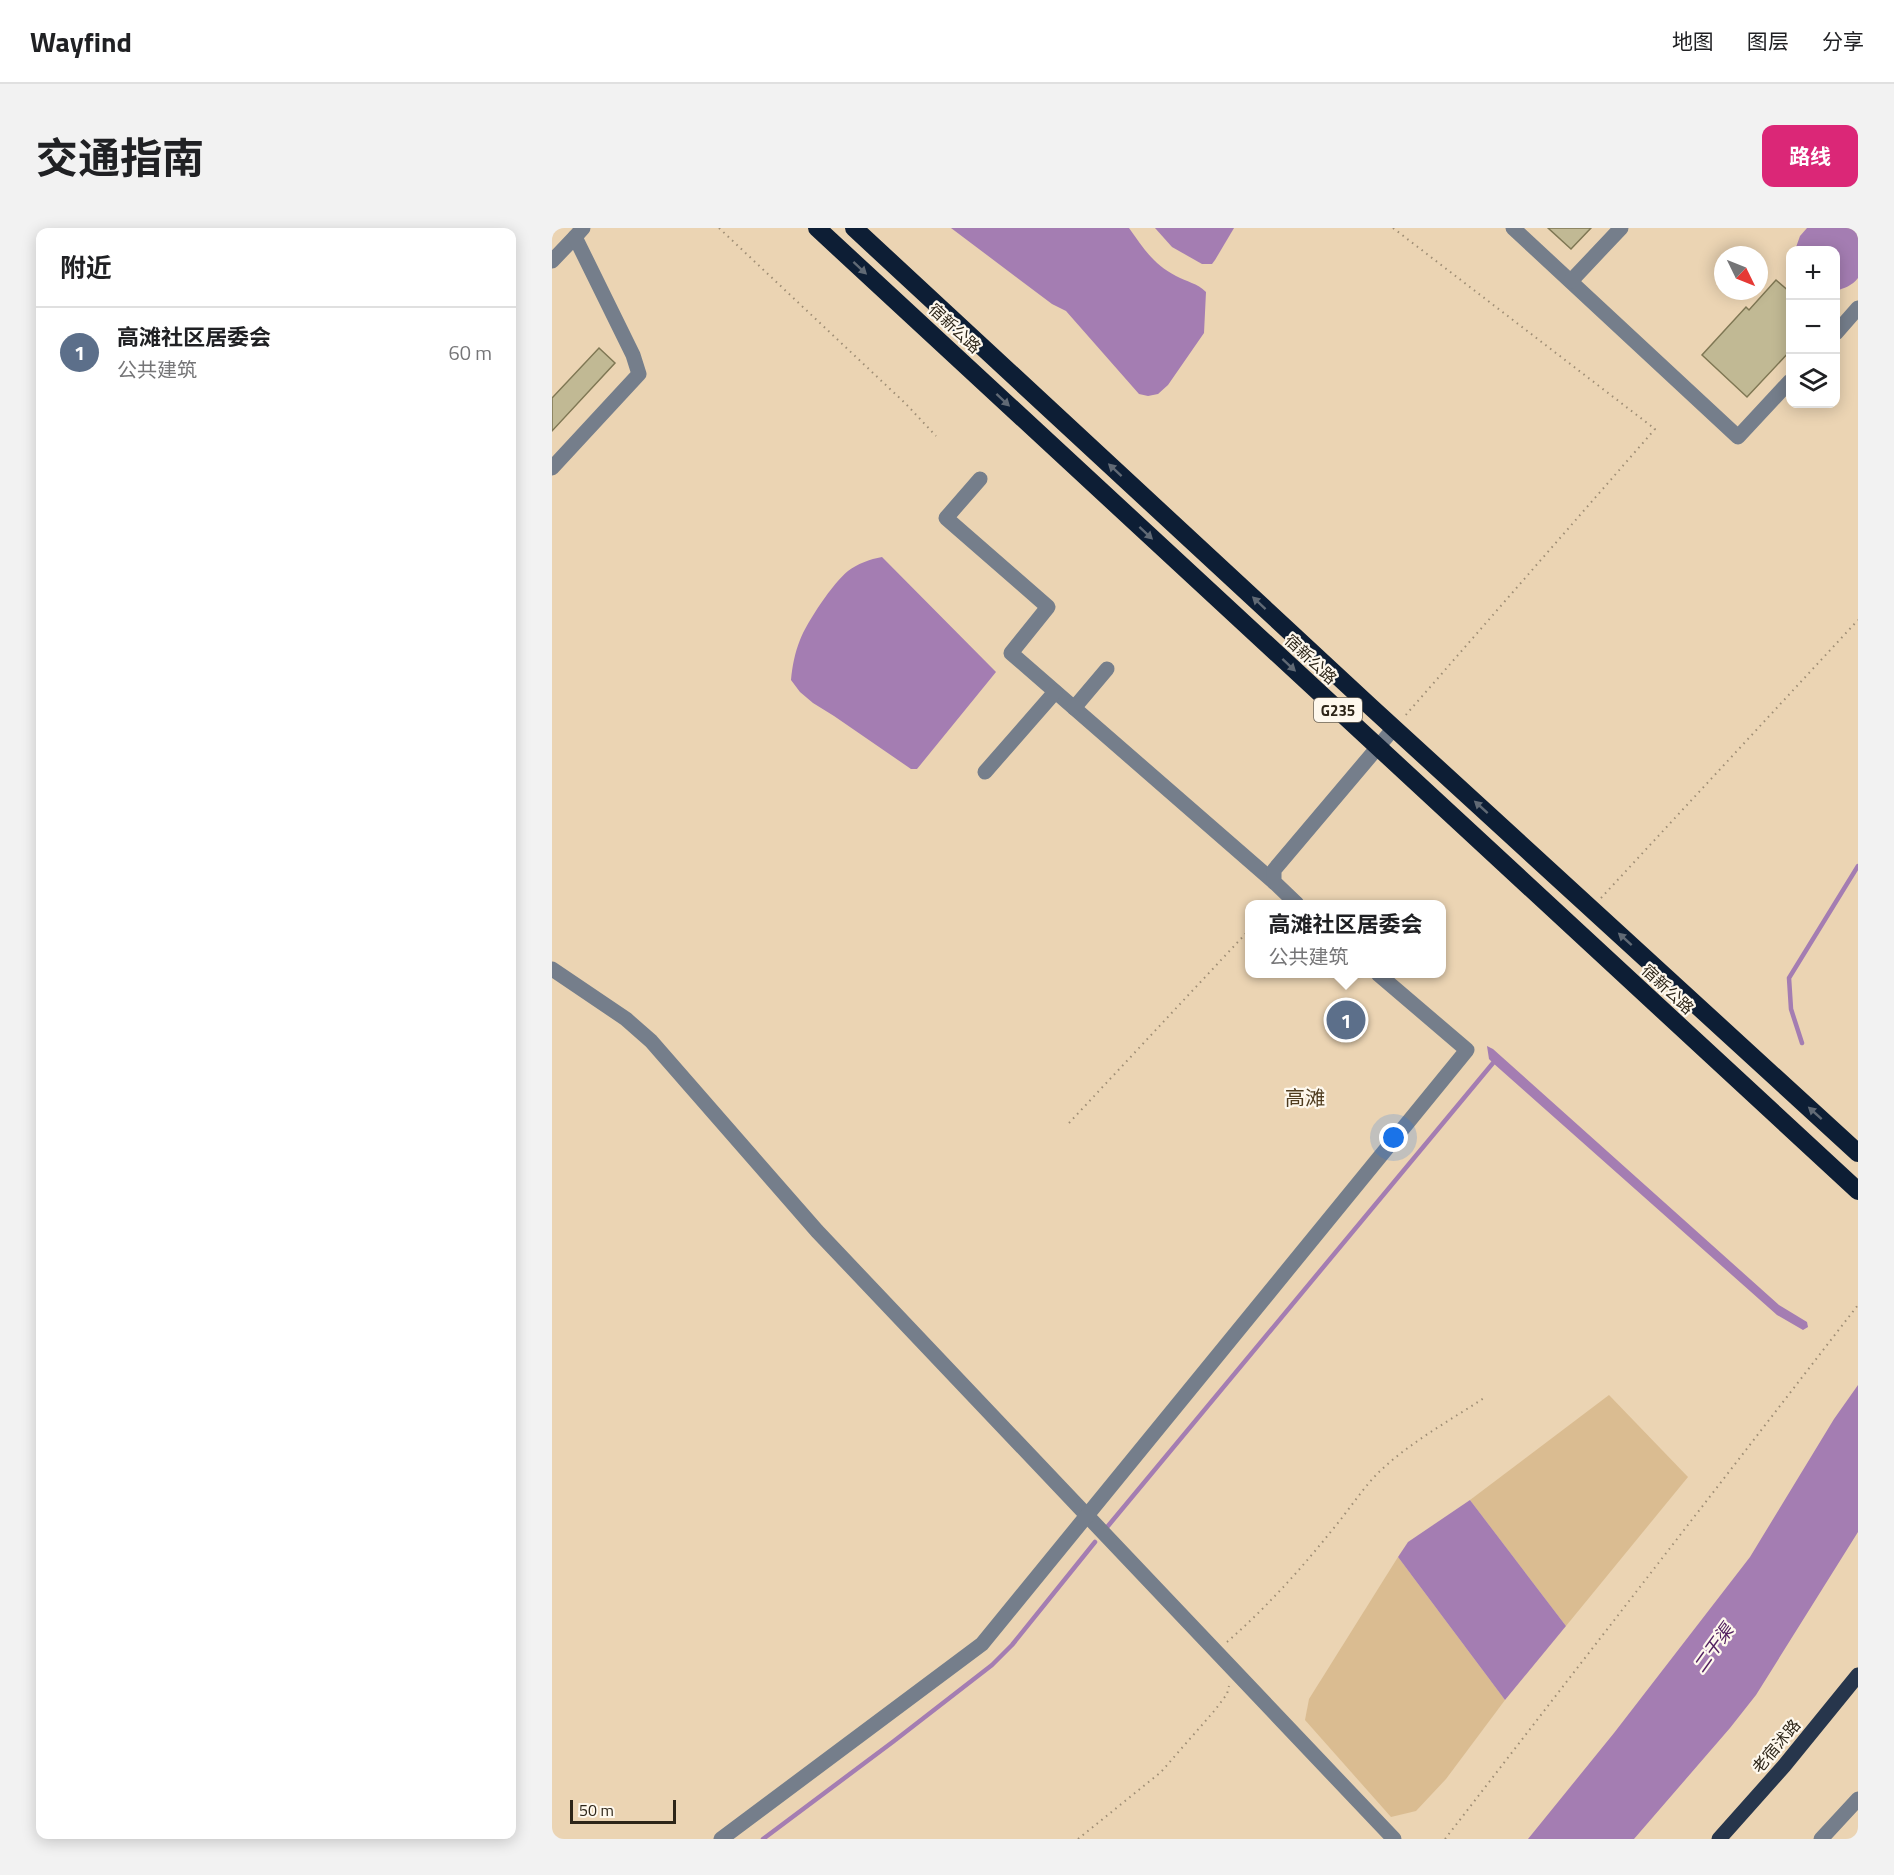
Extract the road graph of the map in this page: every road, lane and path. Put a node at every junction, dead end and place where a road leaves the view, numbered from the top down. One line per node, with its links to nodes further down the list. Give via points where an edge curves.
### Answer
1 (719, 228): 13 (path)
2 (817, 228): 21 (highway, 宿新公路 / G235, one-way to 21)
3 (854, 228): 20 (highway, 宿新公路 / G235, one-way to 3)
4 (1393, 228): 20 (path, via 1655,429)
5 (1513, 228): 9 (street)
6 (1621, 228): 9 (street)
7 (579, 232): 8 (street); 14 (street, via 639,374)
8 (552, 261)
9 (1570, 281): 12 (street, via 1738,436)
10 (1858, 308): 11 (street)
11 (1840, 328)
12 (1786, 386)
13 (936, 436)
14 (552, 468)
15 (981, 479): 18 (street, via 946,518 1048,607 1011,654)
16 (1858, 620): 25 (path)
17 (1107, 669): 19 (street)
18 (1055, 692): 19 (street); 22 (street)
19 (1074, 708): 23 (street)
20 (1394, 728): 21 (street); 25 (highway, 宿新公路 / G235, one-way to 20)
21 (1377, 746): 23 (street, via 1274,870); 31 (highway, 宿新公路 / G235)
22 (985, 772)
23 (1274, 882): 24 (street)
24 (1293, 900)
25 (1592, 909): 30 (highway, 宿新公路 / G235, one-way to 25)
26 (1245, 934): 29 (path)
27 (552, 969): 34 (street, via 626,1019 651,1041 817,1231)
28 (1383, 978): 34 (street, via 1467,1050)
29 (1069, 1123)
30 (1858, 1153)
31 (1858, 1191)
32 (1858, 1305): 42 (path)
33 (1484, 1398): 35 (path, via 1381,1470 1294,1575)
34 (1087, 1516): 35 (street); 39 (street, via 982,1644)
35 (1216, 1651): 36 (street)
36 (1234, 1669): 40 (path, via 1227,1694 1161,1772); 41 (street)
37 (1858, 1675): 43 (main road, 老宿沭路)
38 (1858, 1799): 44 (street)
39 (721, 1839)
40 (1078, 1839)
41 (1394, 1839)
42 (1445, 1839)
43 (1719, 1839)
44 (1821, 1839)

